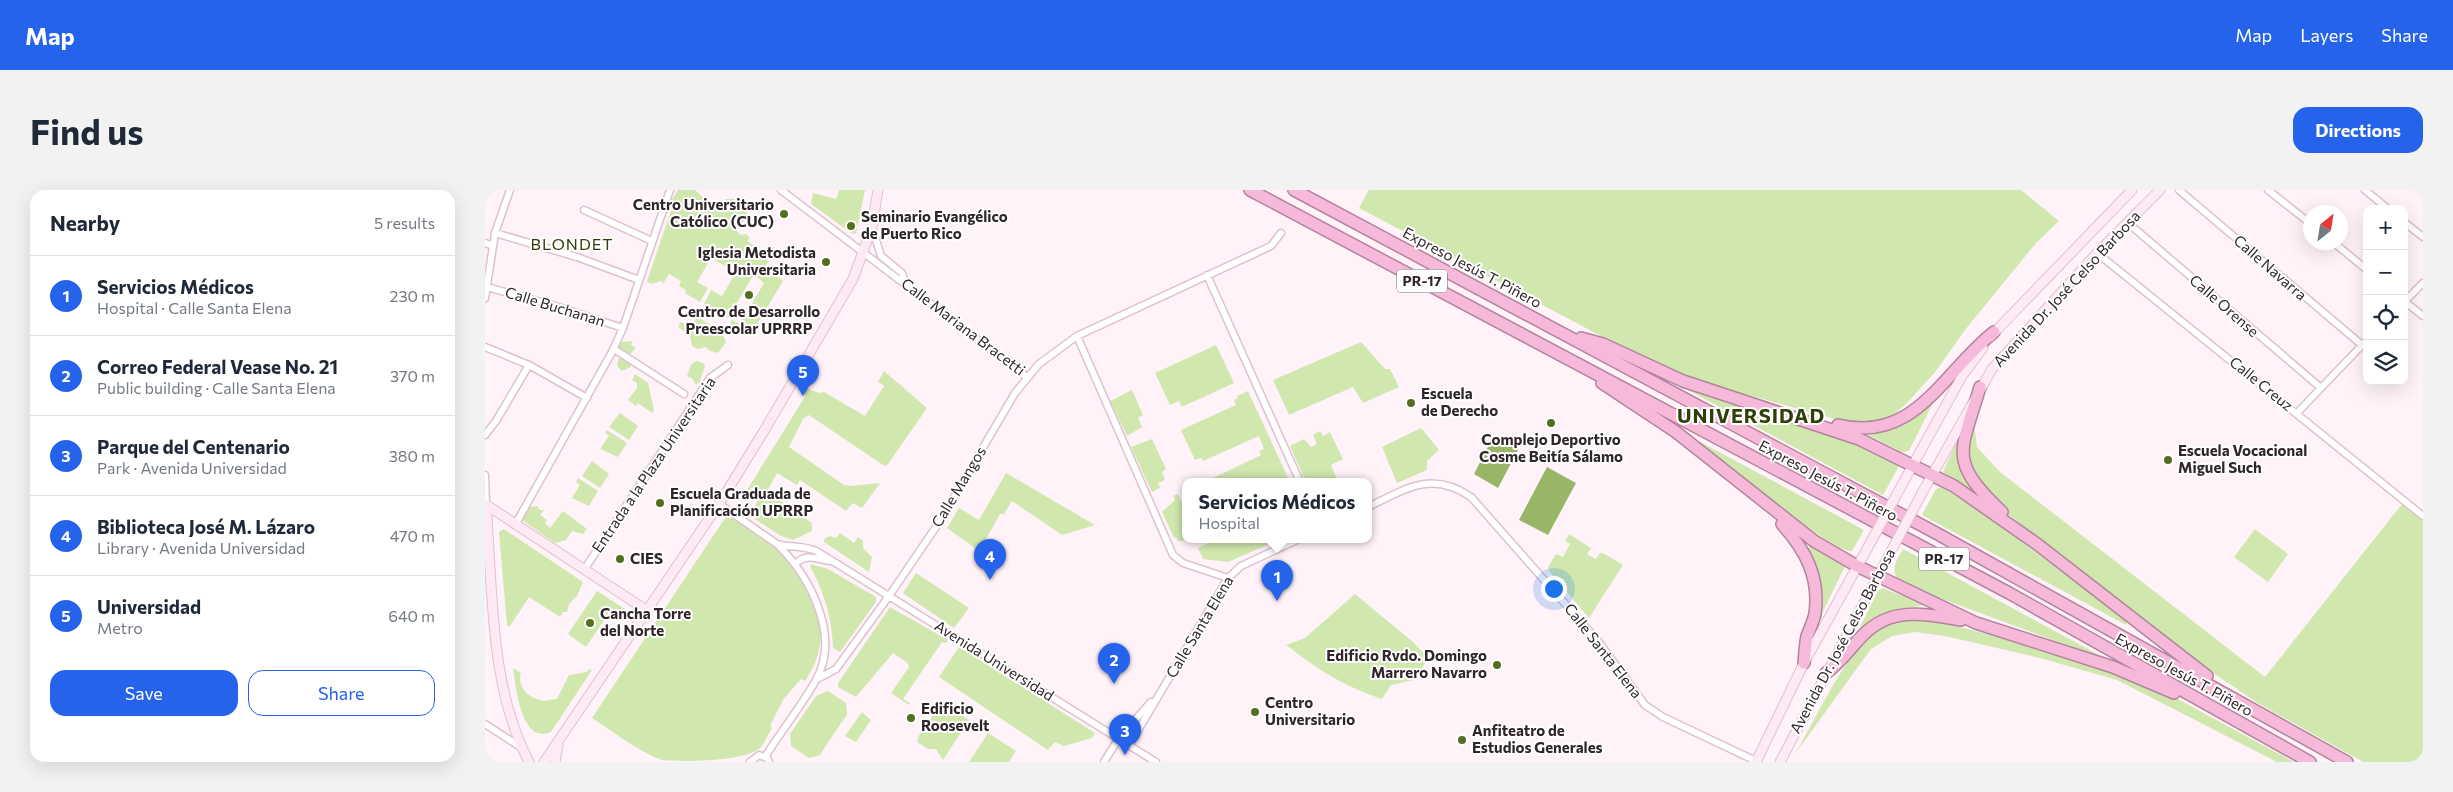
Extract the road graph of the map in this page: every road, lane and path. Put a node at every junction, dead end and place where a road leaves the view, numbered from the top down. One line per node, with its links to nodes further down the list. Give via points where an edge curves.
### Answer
1 (510, 190): 20 (street)
2 (669, 190): 23 (street)
3 (781, 190): 27 (street, Calle Mariana Bracetti)
4 (878, 190): 19 (main road)
5 (1238, 190): 13 (highway)
6 (1250, 190): 13 (highway, Expreso Jesús T. Piñero / PR-17)
7 (1294, 190): 40 (highway, Expreso Jesús T. Piñero / PR-17)
8 (2132, 190): 41 (main road, Avenida Dr. José Celso Barbosa)
9 (2160, 190): 17 (main road, Avenida Dr. José Celso Barbosa)
10 (2179, 190): 43 (street, Calle Navarra)
11 (2269, 190): 16 (street)
12 (2365, 190): 14 (street)
13 (1270, 200): 47 (highway, Expreso Jesús T. Piñero / PR-17)
14 (2383, 205)
15 (584, 210): 23 (street)
16 (2303, 218)
17 (2128, 224): 28 (main road, Avenida Dr. José Celso Barbosa); 52 (street, Calle Orense)
18 (2408, 225): 22 (street)
19 (872, 228): 27 (main road); 32 (street, via 881,256 903,273)
20 (495, 233): 25 (street); 31 (street)
21 (1281, 233): 30 (street, Calle Mariana Bracetti, via 1271,246)
22 (2423, 238)
23 (652, 241): 31 (street)
24 (485, 243): 25 (street)
25 (493, 246): 34 (street)
26 (2343, 250): 29 (street)
27 (864, 253): 32 (street, Calle Mariana Bracetti); 63 (main road, via 853,279)
28 (2097, 253): 51 (main road, Avenida Dr. José Celso Barbosa, via 2004,354); 55 (street, Calle Creuz)
29 (2363, 267)
30 (1207, 275): 42 (street, Calle Mariana Bracetti); 61 (street)
31 (639, 280): 39 (street)
32 (905, 283): 50 (street, Calle Mariana Bracetti)
33 (2423, 283): 36 (street)
34 (487, 287): 35 (street); 39 (street, Calle Buchanan)
35 (485, 298)
36 (2408, 298)
37 (2408, 304): 38 (street)
38 (2423, 316)
39 (623, 328): 46 (street)
40 (1557, 331): 56 (highway, via 1603,344 1683,381); 84 (highway, Expreso Jesús T. Piñero / PR-17, via 1936,533)
41 (1994, 332): 56 (highway, via 1916,409 1894,424 1864,429); 58 (main road, Avenida Dr. José Celso Barbosa, via 1962,376)
42 (1077, 336): 50 (street, Calle Mariana Bracetti, via 1039,364); 76 (street, via 1173,555 1183,563)
43 (2363, 340)
44 (2363, 344): 52 (street)
45 (485, 347): 48 (street)
46 (614, 349): 53 (street); 54 (street)
47 (1575, 362): 64 (highway, via 1619,396 1683,437); 85 (highway, Expreso Jesús T. Piñero / PR-17, via 2009,593)
48 (529, 365): 54 (street); 57 (street)
49 (728, 365): 74 (street, Entrada a la Plaza Universitaria, via 711,378)
50 (1027, 378): 77 (street, Calle Mangos, via 1015,393 941,521)
51 (1980, 387): 60 (main road, Avenida Dr. José Celso Barbosa); 70 (highway, via 1963,437 1964,463 1981,491)
52 (2321, 388): 55 (street)
53 (684, 394)
54 (587, 398): 67 (street)
55 (2297, 413): 66 (street, Calle Creuz)
56 (1809, 421): 58 (highway, via 1859,439)
57 (485, 435)
58 (1912, 464): 60 (highway); 73 (main road, Avenida Dr. José Celso Barbosa, bridge)
59 (485, 475): 62 (street)
60 (1932, 475): 70 (highway, via 1973,498); 75 (main road, Avenida Dr. José Celso Barbosa, bridge)
61 (1298, 478)
62 (486, 504): 67 (main road); 90 (main road, via 501,681)
63 (719, 504): 69 (street, Avenida Universidad); 78 (main road)
64 (1764, 504): 73 (highway, via 1814,541); 80 (highway, via 1805,552 1815,582 1814,617)
65 (1372, 505): 98 (street, Calle Santa Elena, via 1417,484 1439,482 1461,490 1598,641 1645,705 1663,717)
66 (2423, 516)
67 (515, 525): 74 (main road)
68 (1291, 543): 76 (street, Calle Santa Elena, via 1241,566)
69 (777, 544): 71 (street, Avenida Universidad, via 811,548); 72 (street)
70 (2037, 544): 84 (highway)
71 (831, 561): 72 (street, Avenida Universidad, via 810,556); 77 (street, Avenida Universidad)
72 (796, 563): 82 (street, via 815,597 824,633 824,659)
73 (1857, 566): 75 (highway); 80 (main road, Avenida Dr. José Celso Barbosa)
74 (584, 570): 78 (main road)
75 (1878, 577): 79 (highway); 81 (main road, Avenida Dr. José Celso Barbosa)
76 (1228, 578): 83 (street, Calle Santa Elena)
77 (889, 596): 82 (street, Calle Mangos, via 836,669); 87 (street, Avenida Universidad)
78 (646, 610): 88 (main road)
79 (1976, 623): 81 (highway, via 1918,612 1897,616 1864,634); 85 (highway, via 2113,667)
80 (1804, 663): 98 (main road, Avenida Dr. José Celso Barbosa)
81 (1826, 674): 99 (main road, Avenida Dr. José Celso Barbosa)
82 (817, 679): 91 (street)
83 (1160, 692): 87 (street, Calle Santa Elena); 89 (street, Calle Santa Elena)
84 (2236, 699): 101 (highway, Expreso Jesús T. Piñero / PR-17)
85 (2225, 716): 100 (highway, Expreso Jesús T. Piñero / PR-17)
86 (485, 724): 90 (street)
87 (1119, 738): 89 (street, Avenida Universidad); 96 (street, Calle Santa Elena)
88 (559, 741): 93 (main road); 94 (main road)
89 (1130, 744): 97 (street, Avenida Universidad)
90 (522, 748): 92 (main road)
91 (767, 760): 95 (street, via 755,756)
92 (529, 762)
93 (544, 762)
94 (555, 762)
95 (750, 762)
96 (1104, 762)
97 (1156, 762)
98 (1757, 762)
99 (1780, 762)
100 (2310, 762)
101 (2347, 762)

